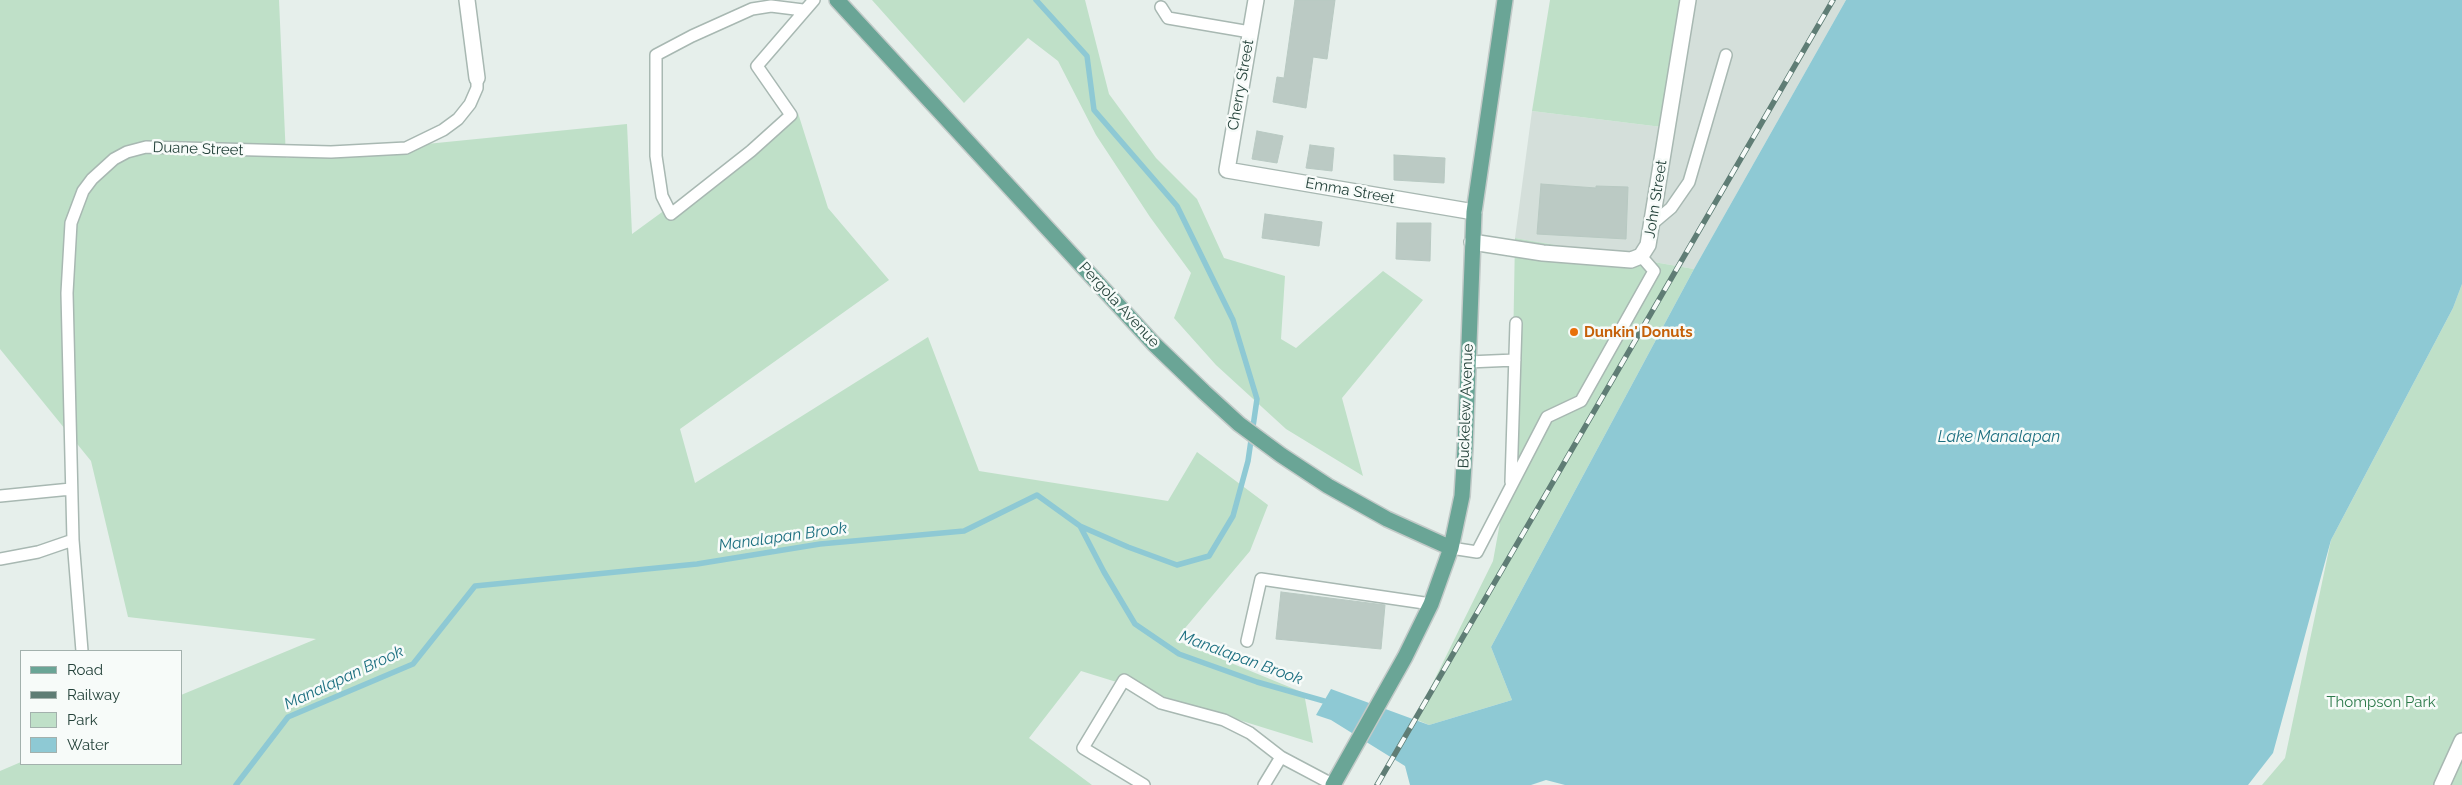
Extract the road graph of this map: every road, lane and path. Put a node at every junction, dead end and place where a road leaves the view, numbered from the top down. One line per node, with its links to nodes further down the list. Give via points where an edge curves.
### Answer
1 (467, 0): 11 (street, Duane Street)
2 (814, 0): 8 (lane)
3 (837, 0): 24 (main road, Pergola Avenue, via 1154,344 1239,424 1328,486 1387,519)
4 (1256, 0): 9 (street, Cherry Street)
5 (1506, 0): 13 (main road, Buckelew Avenue)
6 (1688, 0): 14 (street, John Street)
7 (1161, 7): 9 (lane, via 1168,18)
8 (803, 10): 8 (lane, via 771,6 752,9 656,55 656,156 662,196 671,214 791,115 757,66)
9 (1250, 32): 12 (street, Cherry Street)
10 (1726, 55): 14 (lane, via 1689,182 1672,208)
11 (477, 78): 21 (lane, Duane Street, via 477,88 470,104 458,119 406,148 330,152 146,147 114,159 92,179 83,191 71,223 69,245)
12 (1226, 170): 13 (street, Emma Street)
13 (1474, 212): 15 (main road, Buckelew Avenue)
14 (1652, 224): 16 (street, John Street, via 1648,245)
15 (1472, 242): 16 (street, John Street, via 1543,253 1631,260); 19 (main road, Buckelew Avenue)
16 (1641, 256): 20 (lane, via 1654,271 1581,401 1547,417)
17 (1516, 323): 18 (lane)
18 (1515, 360): 19 (lane); 20 (lane)
19 (1468, 362): 24 (main road, Buckelew Avenue, via 1462,496)
20 (1511, 487): 24 (lane, via 1477,552)
21 (71, 489): 22 (lane); 23 (lane, Duane Street)
22 (0, 496)
23 (73, 540): 25 (lane, via 38,552); 28 (lane, Duane Street)
24 (1451, 548): 26 (main road, Buckelew Avenue)
25 (0, 559)
26 (1431, 604): 27 (lane, via 1261,579); 33 (main road, Buckelew Avenue, via 1405,657)
27 (1246, 641)
28 (82, 650)
29 (2462, 741): 34 (street)
30 (1281, 757): 31 (lane, via 1250,733 1224,720 1161,703 1124,680 1083,748); 32 (lane); 33 (lane)
31 (1144, 785)
32 (1264, 785)
33 (1332, 785)
34 (2442, 785)

